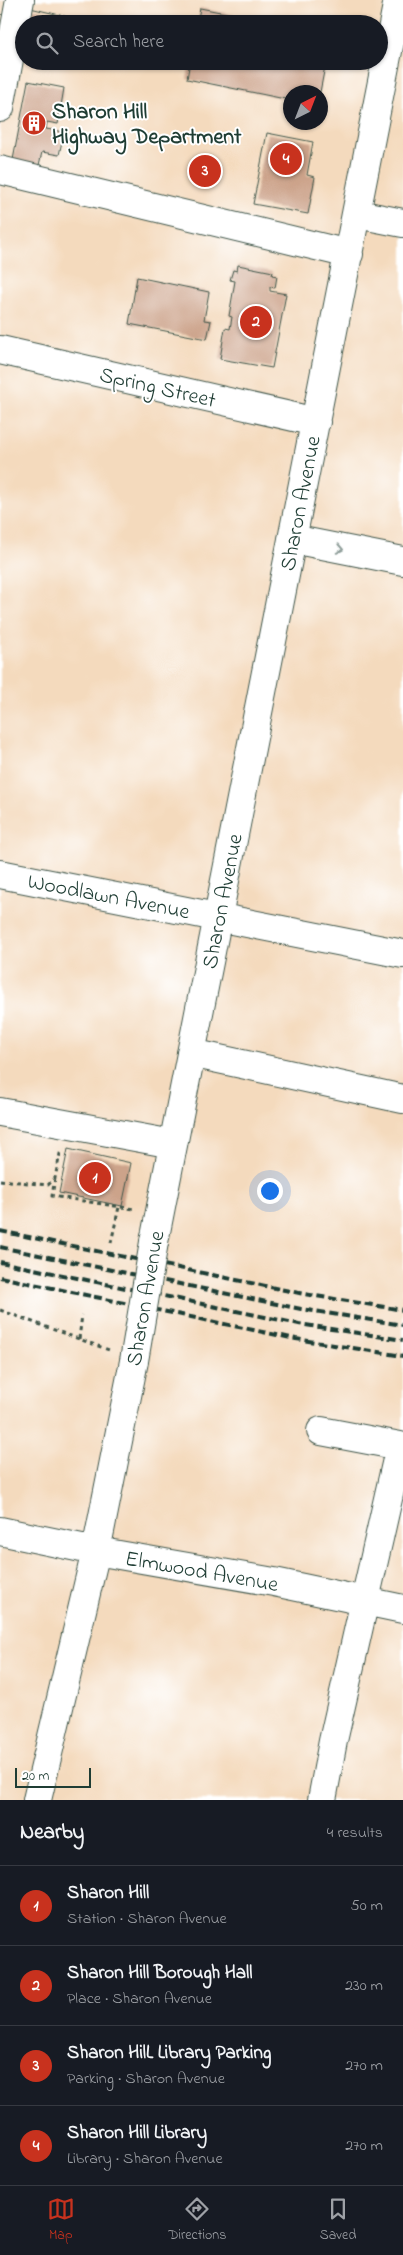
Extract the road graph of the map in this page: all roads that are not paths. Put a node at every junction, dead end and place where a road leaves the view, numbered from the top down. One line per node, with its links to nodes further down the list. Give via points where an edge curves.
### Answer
1 (20, 0): 3 (street)
2 (398, 0): 5 (street, Sharon Avenue)
3 (17, 15)
4 (15, 27): 7 (street)
5 (388, 52)
6 (385, 70): 9 (street, Sharon Avenue)
7 (0, 108)
8 (0, 170): 11 (street)
9 (357, 214): 10 (street); 11 (street, Sharon Avenue)
10 (403, 223)
11 (349, 254): 13 (street, Sharon Avenue)
12 (0, 350): 13 (street, Spring Street)
13 (316, 422): 14 (street, Sharon Avenue)
14 (292, 539): 15 (street, one-way to 15); 17 (street, Sharon Avenue)
15 (403, 561)
16 (0, 874): 17 (street, Woodlawn Avenue)
17 (218, 916): 18 (street, Woodlawn Avenue); 19 (street, Sharon Avenue)
18 (403, 954)
19 (191, 1052): 20 (street); 22 (street, Sharon Avenue)
20 (403, 1099)
21 (0, 1112): 22 (street)
22 (173, 1144): 25 (street, Sharon Avenue, bridge)
23 (320, 1431): 26 (street, via 400,1446)
24 (0, 1530): 25 (street, Elmwood Avenue)
25 (96, 1551): 26 (street, Elmwood Avenue, via 274,1582); 28 (street, Sharon Avenue)
26 (366, 1602): 27 (street, Elmwood Avenue); 29 (street)
27 (403, 1609)
28 (37, 1800)
29 (322, 1800)

